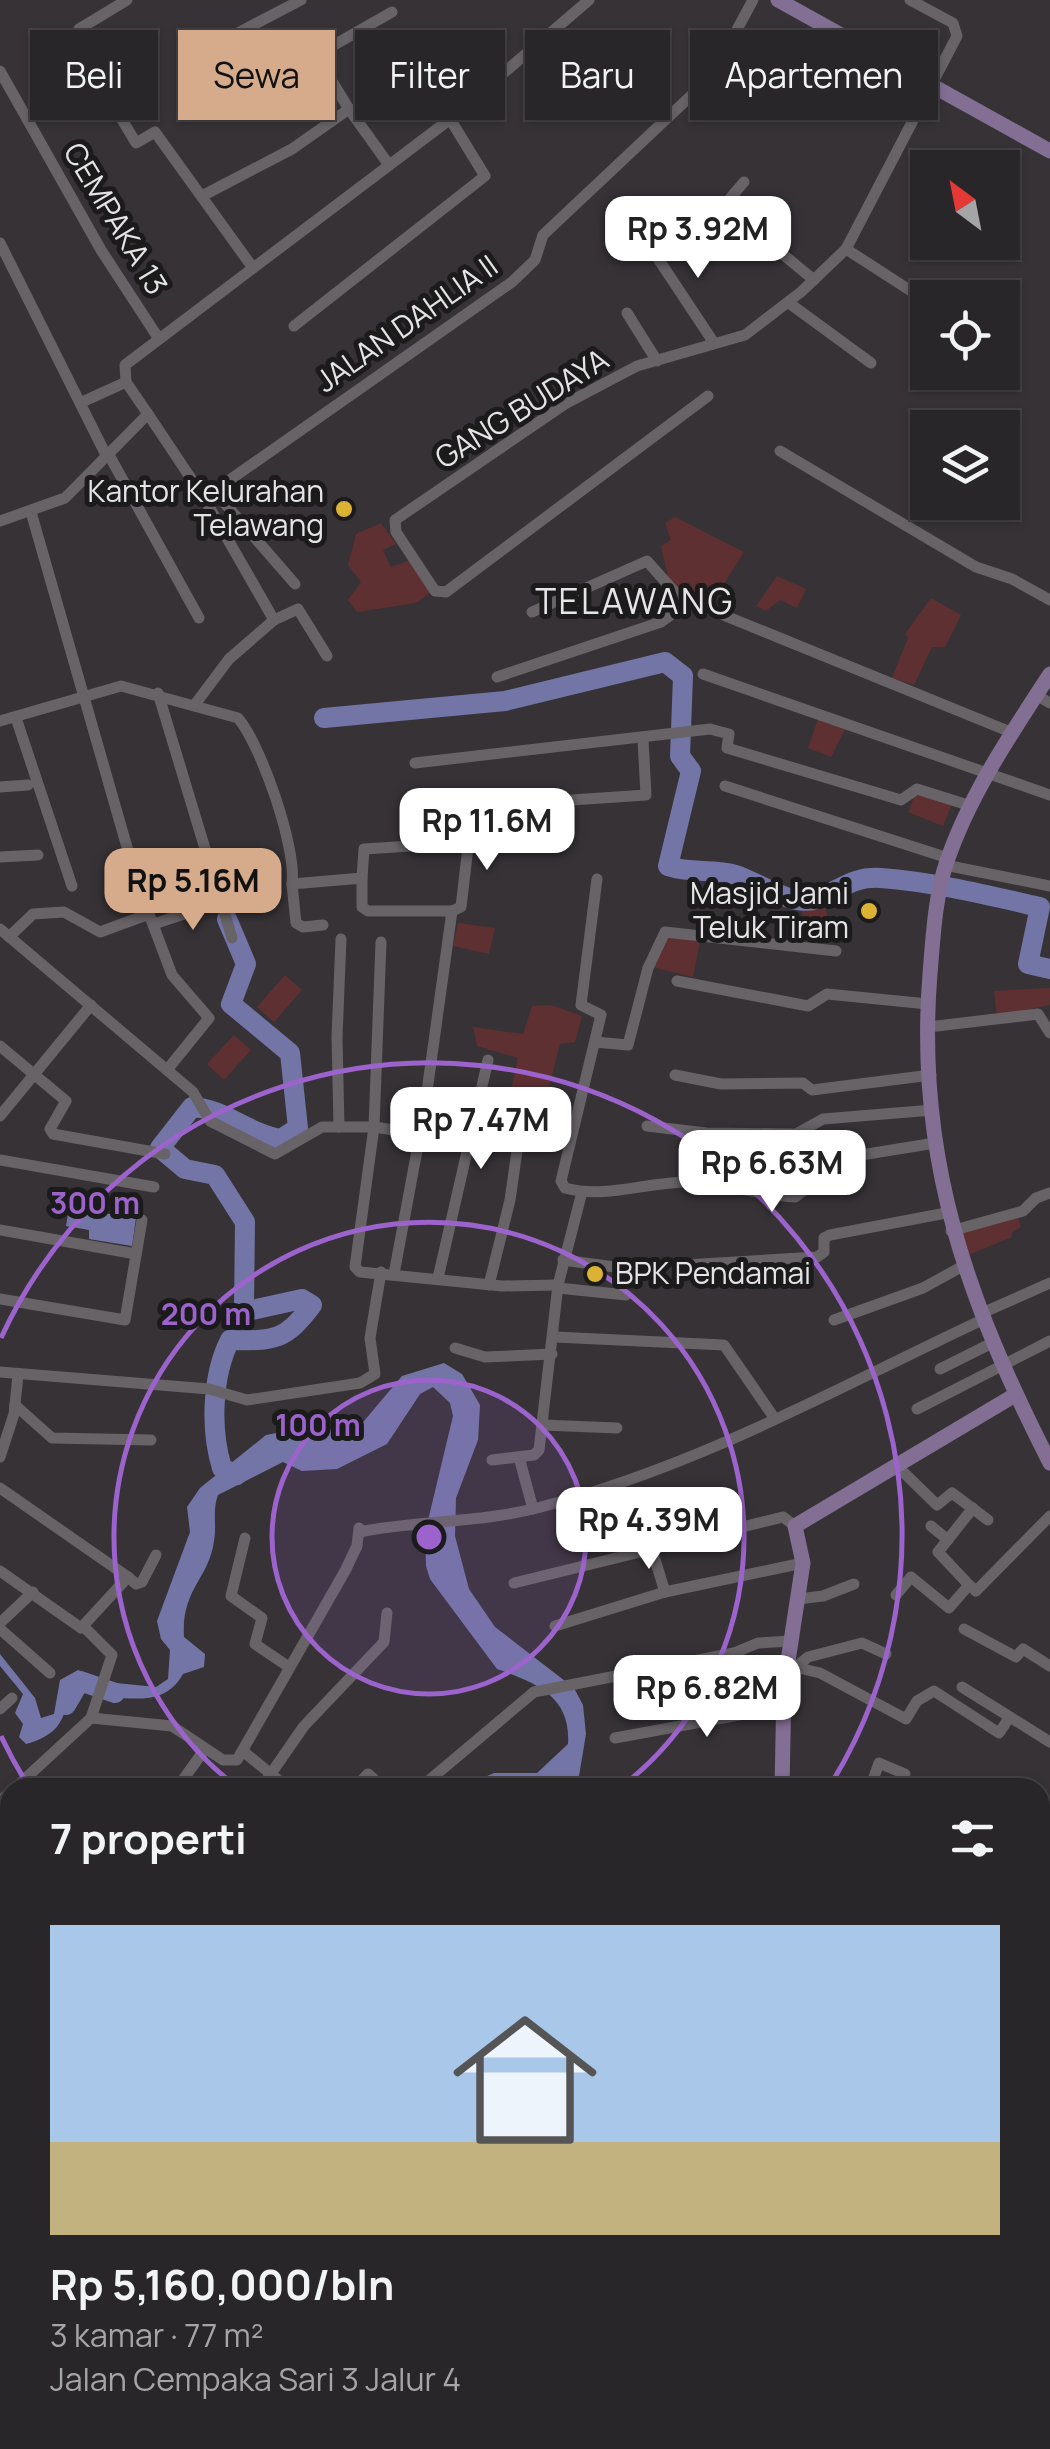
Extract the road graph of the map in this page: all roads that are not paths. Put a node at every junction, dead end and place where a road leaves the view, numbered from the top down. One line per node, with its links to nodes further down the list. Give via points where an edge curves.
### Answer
1 (127, 0): 24 (street, via 78,29 75,40 136,142 155,132)
2 (301, 0): 9 (street)
3 (589, 0): 13 (street)
4 (753, 0): 44 (street, JALAN DAHLIA II, via 712,76 543,235 535,260 512,282)
5 (778, 0): 10 (street)
6 (910, 0): 7 (street)
7 (931, 5): 14 (street, GANG BUDAYA, via 957,28)
8 (392, 12): 11 (street)
9 (244, 30)
10 (831, 30)
11 (335, 43)
12 (0, 71): 34 (street, CEMPAKA 13)
13 (505, 72)
14 (938, 72)
15 (335, 86): 17 (street)
16 (938, 90): 21 (street)
17 (349, 108): 22 (street); 24 (street, via 292,148)
18 (449, 120): 22 (street)
19 (451, 120): 33 (street, via 485,176)
20 (912, 120): 27 (street, GANG BUDAYA)
21 (1050, 151)
22 (389, 165): 28 (street)
23 (744, 182): 29 (street, via 728,209)
24 (202, 196): 28 (street)
25 (647, 242): 35 (street)
26 (0, 243): 40 (street)
27 (846, 249): 29 (street, GANG BUDAYA); 30 (street)
28 (253, 268): 34 (street)
29 (814, 280): 31 (street, GANG BUDAYA)
30 (910, 290)
31 (789, 302): 35 (street, GANG BUDAYA, via 760,327); 37 (street)
32 (626, 313): 36 (street)
33 (294, 326)
34 (159, 339): 38 (street, via 124,366)
35 (714, 343): 36 (street, GANG BUDAYA)
36 (657, 361): 39 (street, GANG BUDAYA, via 565,404 395,520 434,591 446,592)
37 (871, 364)
38 (126, 382): 40 (street); 41 (street)
39 (708, 396)
40 (80, 403): 43 (street)
41 (148, 414): 43 (street); 44 (street)
42 (780, 451): 49 (street, via 976,567)
43 (108, 456): 45 (street, via 65,498); 51 (street)
44 (209, 494): 47 (street); 52 (street)
45 (31, 512): 46 (street); 58 (street)
46 (0, 520)
47 (295, 584)
48 (679, 598): 50 (street, via 647,561); 56 (street, via 662,622); 63 (street)
49 (1050, 600)
50 (532, 612)
51 (200, 618)
52 (274, 620): 53 (street, via 298,609); 60 (street, via 228,659)
53 (327, 656)
54 (704, 674): 66 (street)
55 (1050, 674): 59 (street)
56 (498, 678)
57 (158, 693): 58 (street, via 121,686); 60 (street); 81 (street)
58 (83, 697): 61 (street); 83 (street)
59 (1043, 699): 63 (street)
60 (196, 704): 78 (street, via 241,720 285,834)
61 (16, 718): 62 (street); 79 (street)
62 (0, 721)
63 (1014, 732): 66 (street)
64 (643, 740): 65 (street); 71 (street, via 680,730 728,732 727,748 901,800 917,789); 82 (street, via 646,795 436,809 438,840 468,847 461,907)
65 (415, 763)
66 (986, 775): 70 (street); 71 (street)
67 (28, 785): 69 (street)
68 (725, 786): 75 (street)
69 (0, 787)
70 (1050, 795)
71 (971, 806): 75 (street)
72 (410, 846): 76 (street, via 364,850)
73 (38, 855): 74 (street)
74 (0, 857)
75 (944, 874): 80 (street); 91 (street)
76 (362, 878): 78 (street); 82 (street, via 362,907 368,911)
77 (597, 879): 95 (street, via 581,1004 601,1016)
78 (292, 884): 84 (street, via 296,923)
79 (72, 886)
80 (1050, 886)
81 (220, 902): 83 (street); 86 (street)
82 (452, 911): 108 (street)
83 (151, 919): 85 (street, via 100,932 64,912 32,914); 98 (street, via 172,975 209,1021)
84 (323, 925)
85 (4, 933): 92 (street)
86 (232, 938)
87 (341, 939): 105 (street)
88 (380, 942): 106 (street)
89 (836, 950): 95 (street, via 665,932 648,968 629,1044)
90 (678, 981): 91 (street, via 808,1006 827,994)
91 (928, 1004): 93 (street)
92 (92, 1005): 98 (street); 100 (street)
93 (928, 1027): 94 (street, via 1038,1014); 101 (street)
94 (1050, 1033)
95 (595, 1042): 107 (street)
96 (0, 1046): 100 (street)
97 (488, 1060): 125 (street)
98 (167, 1070): 105 (street, via 200,1098 208,1118 275,1154 322,1127)
99 (675, 1075): 101 (street, via 721,1084 803,1083 812,1090)
100 (37, 1076): 103 (street); 110 (street, via 66,1101 53,1134)
101 (931, 1076): 102 (street)
102 (933, 1110): 104 (street, via 823,1119 796,1134); 109 (street)
103 (0, 1116)
104 (647, 1126)
105 (340, 1127): 106 (street)
106 (374, 1127): 108 (street); 124 (street, via 355,1267)
107 (572, 1128): 113 (street, via 561,1180); 127 (street, via 523,1125)
108 (421, 1134): 124 (street)
109 (935, 1143): 113 (street, via 812,1163 807,1188 796,1197 688,1182); 115 (street)
110 (165, 1154)
111 (0, 1160): 112 (street)
112 (154, 1187)
113 (582, 1192): 120 (street)
114 (1050, 1193): 118 (street, via 1023,1210)
115 (946, 1213): 118 (street); 121 (street, via 830,1235 817,1257)
116 (142, 1220): 119 (street)
117 (0, 1230): 119 (street)
118 (951, 1230): 122 (street)
119 (136, 1254): 130 (street, via 125,1320)
120 (563, 1260): 123 (street); 128 (street)
121 (685, 1266)
122 (963, 1266): 131 (street); 132 (street)
123 (622, 1268)
124 (388, 1273): 125 (street); 141 (street, via 370,1338 371,1380 248,1400 209,1390)
125 (438, 1278): 127 (street)
126 (1050, 1283): 131 (street)
127 (489, 1285): 128 (street)
128 (558, 1286): 129 (street); 133 (street)
129 (626, 1295)
130 (0, 1300)
131 (981, 1317): 135 (street); 145 (street)
132 (834, 1320)
133 (555, 1337): 137 (street); 145 (street, via 728,1346)
134 (1050, 1342): 138 (street)
135 (992, 1343): 138 (street); 139 (street)
136 (455, 1348): 137 (street, via 485,1357)
137 (552, 1354): 146 (street)
138 (1002, 1365): 142 (street); 144 (street)
139 (940, 1369)
140 (0, 1372): 141 (street)
141 (18, 1375): 143 (street)
142 (1015, 1394): 152 (street); 153 (street)
143 (15, 1405): 148 (street, via 52,1438); 150 (street)
144 (917, 1409)
145 (775, 1419): 156 (street, via 661,1471)
146 (543, 1425): 147 (street); 149 (street, via 537,1454)
147 (617, 1428)
148 (151, 1440)
149 (519, 1456): 151 (street); 156 (street)
150 (0, 1458)
151 (492, 1460)
152 (1050, 1463)
153 (897, 1466): 157 (street); 160 (street)
154 (0, 1488): 167 (street)
155 (973, 1508): 157 (street, via 950,1492); 159 (street); 162 (street)
156 (533, 1509): 184 (street, via 359,1530 345,1571)
157 (933, 1515): 162 (street)
158 (1050, 1516): 172 (street)
159 (988, 1520)
160 (795, 1526): 163 (street, via 783,1517); 165 (street)
161 (245, 1538): 184 (street, via 232,1599 260,1614 255,1644)
162 (948, 1540): 172 (street, via 938,1552)
163 (652, 1550): 168 (street); 171 (street)
164 (156, 1554): 167 (street, via 142,1582)
165 (803, 1563): 171 (street); 174 (street)
166 (0, 1571): 170 (street)
167 (128, 1576): 178 (street)
168 (514, 1583)
169 (854, 1584): 174 (street)
170 (33, 1592): 176 (street); 178 (street)
171 (665, 1592): 177 (street)
172 (977, 1592): 173 (street, via 948,1608 916,1573)
173 (896, 1595)
174 (798, 1599): 180 (street)
175 (387, 1613): 196 (street, via 384,1642 304,1726)
176 (0, 1626): 185 (street)
177 (555, 1626)
178 (84, 1627): 190 (street, via 111,1652)
179 (964, 1629): 183 (street, via 1016,1656 1024,1649)
180 (791, 1641): 182 (street); 202 (street, via 534,1692)
181 (886, 1654): 182 (street, via 862,1643)
182 (791, 1666): 188 (street); 191 (street, via 820,1673 906,1719 932,1691 999,1733)
183 (1050, 1666)
184 (289, 1668): 195 (street)
185 (50, 1674)
186 (962, 1687): 191 (street)
187 (12, 1698): 189 (street)
188 (783, 1707): 192 (street); 203 (street)
189 (0, 1709)
190 (91, 1718): 194 (street, via 172,1726); 198 (street)
191 (1009, 1718): 193 (street)
192 (615, 1738)
193 (1050, 1742)
194 (205, 1750): 195 (street, via 226,1762); 199 (street)
195 (244, 1752): 196 (street)
196 (271, 1774): 200 (street); 201 (street)
197 (905, 1774): 204 (street, via 878,1763)
198 (26, 1778)
199 (184, 1778)
200 (268, 1778)
201 (276, 1778)
202 (432, 1778)
203 (782, 1778)
204 (873, 1778)

